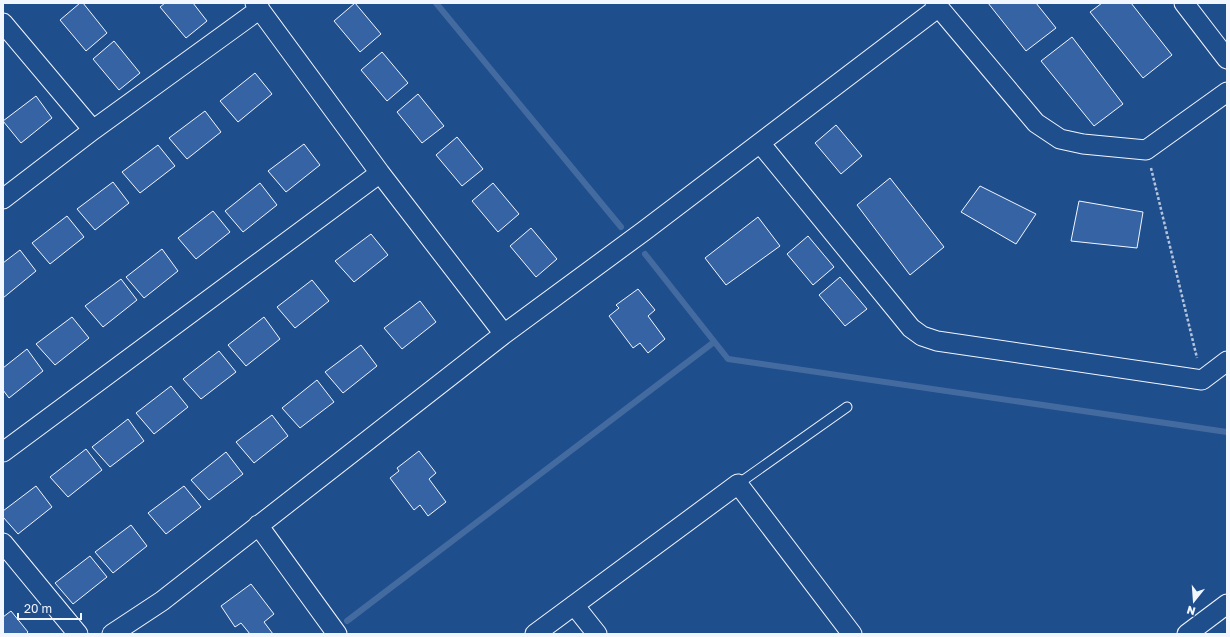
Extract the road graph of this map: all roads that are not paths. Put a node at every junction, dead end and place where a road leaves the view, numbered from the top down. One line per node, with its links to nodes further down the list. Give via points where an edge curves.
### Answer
1 (1184, 3): 5 (street)
2 (937, 5): 6 (street, via 1036,123 1060,139 1083,144 1146,150); 8 (street)
3 (257, 6): 7 (street); 9 (street)
4 (3, 23): 7 (street)
5 (1227, 59)
6 (1227, 92)
7 (93, 130): 10 (street)
8 (760, 142): 11 (street); 12 (street, via 911,328 922,336 937,341 1202,380)
9 (380, 173): 11 (street); 14 (street)
10 (3, 199)
11 (504, 334): 16 (street)
12 (1227, 361)
13 (848, 407): 15 (lane)
14 (3, 452)
15 (738, 484): 19 (street); 25 (street)
16 (258, 525): 20 (street); 22 (street, via 162,601)
17 (3, 543): 21 (street)
18 (1227, 604): 26 (street)
19 (574, 605): 23 (street); 24 (street)
20 (333, 628)
21 (78, 634)
22 (112, 634)
23 (535, 634)
24 (597, 634)
25 (852, 634)
26 (1187, 634)

